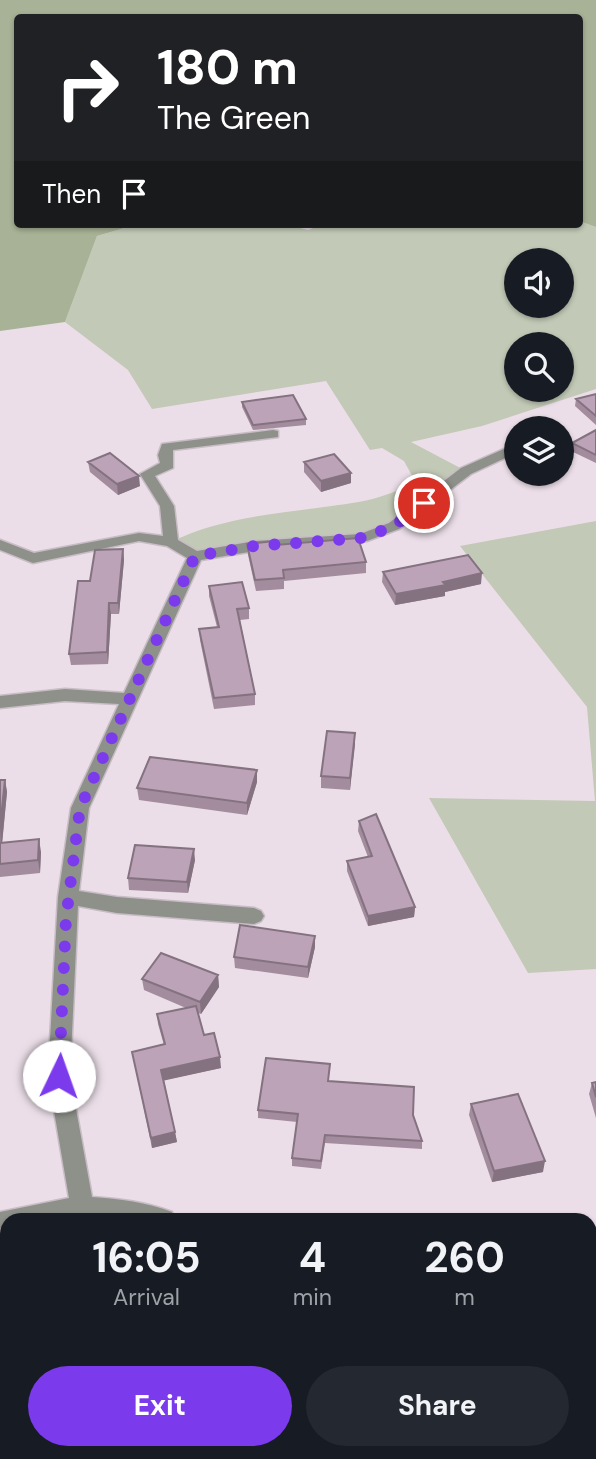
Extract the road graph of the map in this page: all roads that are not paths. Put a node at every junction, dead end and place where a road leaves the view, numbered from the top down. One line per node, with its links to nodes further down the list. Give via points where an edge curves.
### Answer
1 (272, 434): 3 (street, via 167,447 168,465 147,474 167,506)
2 (504, 454): 5 (street, via 466,471 394,526 362,538 255,546)
3 (171, 542): 4 (street, via 139,537 33,558); 5 (street)
4 (0, 545)
5 (195, 556): 6 (street)
6 (128, 699): 7 (street, via 65,695); 8 (street, via 80,808)
7 (0, 702)
8 (68, 897): 9 (street); 10 (street, via 59,1076)
9 (254, 916)
10 (77, 1213)
11 (89, 1213): 12 (street)
12 (136, 1213)

